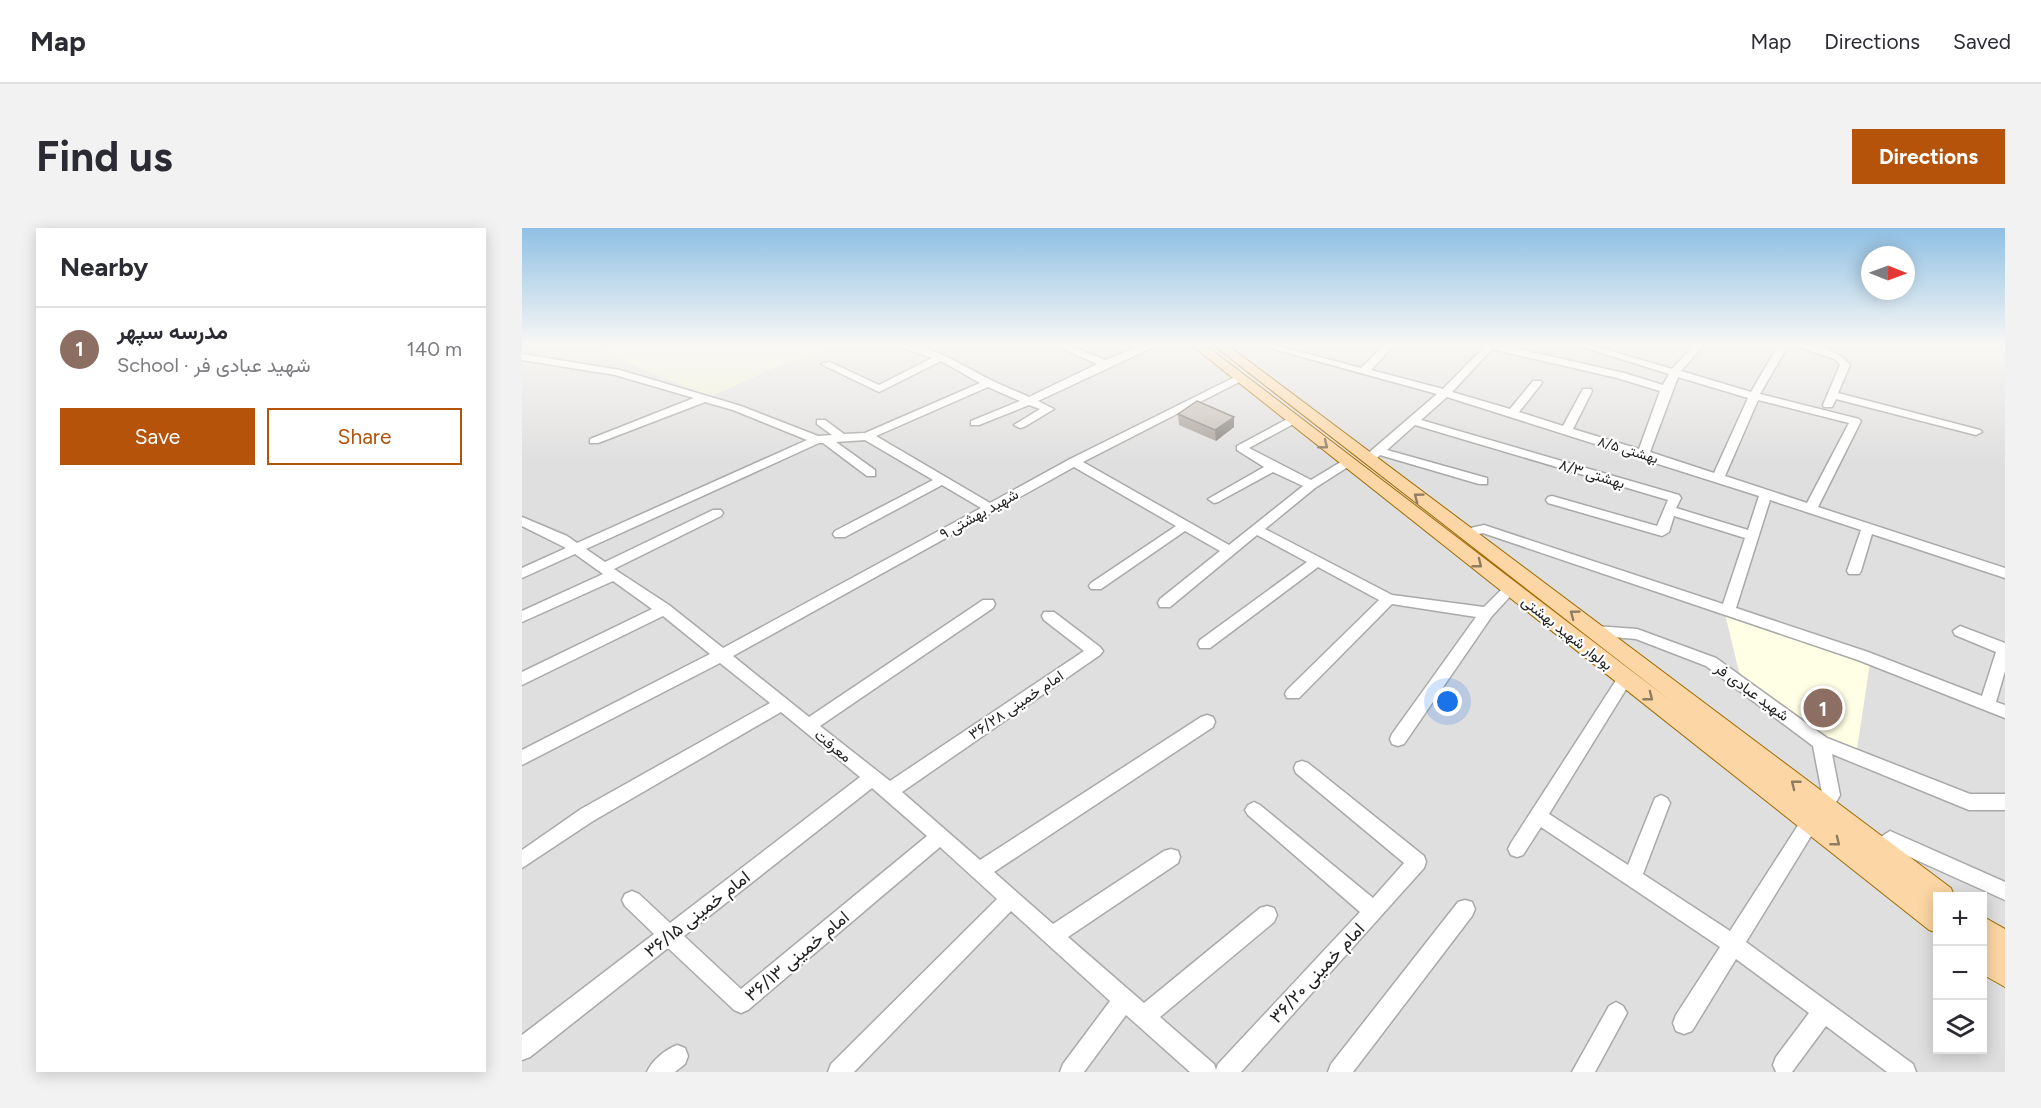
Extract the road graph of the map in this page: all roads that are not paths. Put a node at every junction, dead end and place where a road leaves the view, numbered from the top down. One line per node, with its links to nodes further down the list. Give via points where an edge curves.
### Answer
1 (652, 383): 23 (street)
2 (867, 383): 3 (street, via 879,389)
3 (890, 383)
4 (988, 383): 34 (street)
5 (989, 383): 24 (street)
6 (1065, 383): 24 (street)
7 (1228, 383): 40 (street, شهید بهشتی ۹)
8 (1246, 383): 27 (main road, بولوار شهید بهشتی)
9 (1273, 383): 39 (main road, بولوار شهید بهشتی)
10 (1407, 383): 20 (street, بهشتی ۸/۵)
11 (1454, 383): 20 (street)
12 (1537, 383): 26 (street)
13 (1647, 383): 18 (street)
14 (1670, 383): 18 (street)
15 (1710, 383): 22 (street)
16 (1761, 383): 22 (street)
17 (1837, 383): 21 (street)
18 (1668, 390): 38 (street)
19 (1587, 391): 32 (street)
20 (1445, 393): 26 (street, بهشتی ۸/۵); 28 (street)
21 (1832, 395): 25 (street); 33 (street)
22 (1754, 396): 25 (street); 44 (street)
23 (702, 399): 36 (street); 37 (street)
24 (1031, 400): 30 (street); 31 (street, via 1049,409)
25 (1826, 413): 52 (street, via 1855,421)
26 (1512, 414): 32 (street, بهشتی ۸/۵)
27 (1293, 420): 41 (main road, بولوار شهید بهشتی, one-way to 41); 42 (street, via 1241,447)
28 (1413, 420): 39 (street); 53 (street, بهشتی ۸/۳, via 1675,498)
29 (821, 422): 35 (street)
30 (975, 423)
31 (1020, 425)
32 (1566, 431): 38 (street, بهشتی ۸/۵)
33 (1976, 432)
34 (867, 436): 35 (street); 45 (street)
35 (840, 437): 36 (street)
36 (821, 439): 43 (street); 62 (street)
37 (594, 441)
38 (1643, 454): 44 (street, بهشتی ۸/۵)
39 (1374, 455): 46 (street); 59 (main road, بولوار شهید بهشتی, one-way to 39)
40 (1074, 462): 51 (street, شهید بهشتی ۹); 56 (street)
41 (1348, 463): 47 (street); 70 (main road, بولوار شهید بهشتی, one-way to 70)
42 (1273, 467): 47 (street); 49 (street)
43 (871, 473)
44 (1718, 478): 48 (street, بهشتی ۸/۵)
45 (942, 480): 51 (street); 60 (street)
46 (1483, 481)
47 (1311, 484): 58 (street)
48 (1766, 494): 52 (street, بهشتی ۸/۵); 61 (street)
49 (1215, 499)
50 (1552, 500): 53 (street, via 1662,532)
51 (990, 508): 82 (street, شهید بهشتی ۹)
52 (1811, 508): 57 (street, بهشتی ۸/۵)
53 (1670, 510): 61 (street)
54 (717, 513): 66 (street)
55 (522, 521): 62 (street, معرفت, via 562,539)
56 (1184, 526): 63 (street); 69 (street)
57 (1868, 526): 65 (street); 68 (street, بهشتی ۸/۵)
58 (1256, 529): 63 (street); 64 (street)
59 (1467, 533): 76 (street, via 1484,529); 79 (main road, بولوار شهید بهشتی, one-way to 59)
60 (840, 534)
61 (1753, 536): 76 (street)
62 (576, 550): 66 (street, معرفت); 67 (street)
63 (1228, 550): 72 (street)
64 (1316, 562): 71 (street); 81 (street)
65 (1854, 571)
66 (609, 572): 74 (street, معرفت); 78 (street)
67 (522, 573)
68 (2005, 573)
69 (1096, 586)
70 (1510, 588): 75 (street); 83 (main road, بولوار شهید بهشتی)
71 (1389, 599): 75 (street); 85 (street)
72 (1165, 603)
73 (988, 604): 90 (street)
74 (664, 609): 82 (street, معرفت); 84 (street)
75 (1487, 612): 91 (street)
76 (1728, 612): 87 (street, via 1863,656)
77 (1050, 616): 96 (street, امام خمینی ۳۶/۲۸, via 1095,651)
78 (522, 617)
79 (1595, 631): 92 (street, شهید عبادی فر, via 1636,634 1711,662); 99 (main road, بولوار شهید بهشتی, one-way to 79)
80 (1960, 631): 87 (street, via 2004,649)
81 (1205, 644)
82 (722, 656): 86 (street, معرفت); 93 (street, شهید بهشتی ۹)
83 (1625, 678): 101 (street); 102 (main road, بولوار شهید بهشتی, one-way to 102)
84 (522, 679)
85 (1293, 694)
86 (782, 704): 90 (street, معرفت); 107 (street, via 587,815)
87 (1987, 704): 88 (street)
88 (2005, 712)
89 (1207, 722): 108 (street)
90 (808, 726): 95 (street, معرفت)
91 (1398, 739)
92 (1821, 743): 97 (street, شهید عبادی فر, via 1969,802); 99 (street, via 1831,795)
93 (522, 758)
94 (1302, 768): 116 (street, via 1417,862)
95 (872, 778): 96 (street, معرفت); 120 (street, امام خمینی ۳۶/۱۵)
96 (889, 791): 103 (street, معرفت)
97 (2005, 802)
98 (1661, 803): 109 (street)
99 (1822, 805): 104 (main road, بولوار شهید بهشتی)
100 (1254, 810): 116 (street, امام خمینی ۳۶/۲۰)
101 (1538, 816): 105 (street); 109 (street)
102 (1810, 822): 110 (main road, بولوار شهید بهشتی, one-way to 110); 122 (street)
103 (940, 836): 108 (street, معرفت); 120 (street, امام خمینی ۳۶/۱۳, via 741,1003)
104 (1879, 848): 110 (main road, بولوار شهید بهشتی); 111 (street, via 1890,839)
105 (1517, 849)
106 (1171, 857): 121 (street)
107 (522, 860)
108 (979, 871): 113 (street, معرفت)
109 (1632, 878): 122 (street)
110 (1909, 885): 112 (main road, بولوار شهید بهشتی); 118 (main road, بولوار شهید بهشتی)
111 (2005, 891)
112 (1933, 894)
113 (1010, 899): 121 (street, معرفت); 135 (street)
114 (632, 900): 120 (street, امام خمینی ۳۶/۱۳)
115 (1465, 909): 139 (street)
116 (1374, 911): 138 (street, امام خمینی ۳۶/۲۰)
117 (1267, 915): 129 (street)
118 (1933, 915)
119 (1987, 931): 123 (main road)
120 (669, 935): 131 (street, امام خمینی ۳۶/۱۵)
121 (1053, 936): 126 (street, معرفت)
122 (1734, 945): 127 (street); 130 (street)
123 (2005, 945)
124 (1987, 960): 125 (main road)
125 (2005, 974)
126 (1124, 1000): 129 (street, معرفت); 136 (street)
127 (1823, 1012): 133 (street); 141 (street)
128 (1616, 1013): 140 (street)
129 (1144, 1017): 137 (street, معرفت)
130 (1684, 1023)
131 (522, 1049)
132 (677, 1056): 134 (street)
133 (1784, 1065)
134 (658, 1072)
135 (839, 1072)
136 (1071, 1072)
137 (1206, 1072)
138 (1226, 1072)
139 (1339, 1072)
140 (1583, 1072)
141 (1905, 1072)

